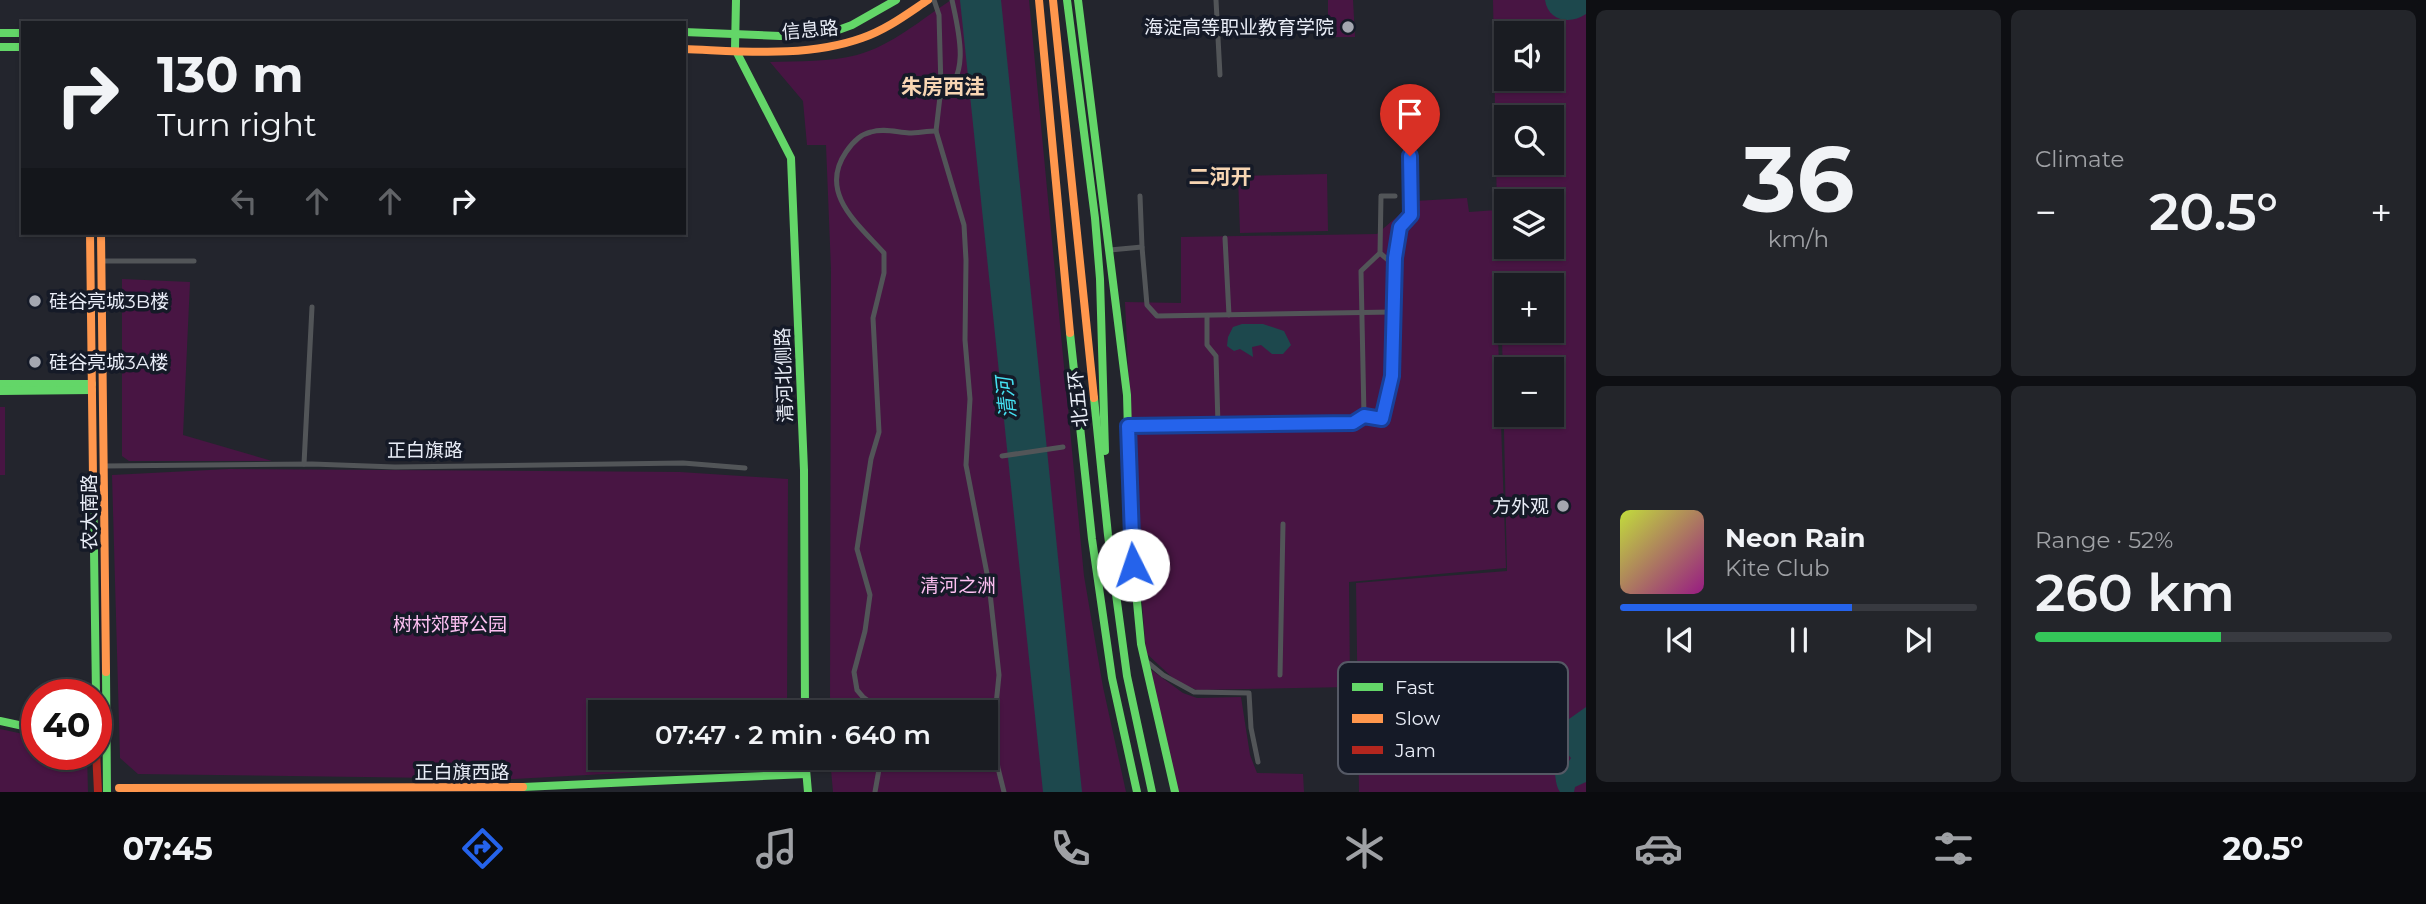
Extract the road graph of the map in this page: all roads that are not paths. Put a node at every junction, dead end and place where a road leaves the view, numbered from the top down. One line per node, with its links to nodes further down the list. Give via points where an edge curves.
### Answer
1 (736, 0): 13 (main road)
2 (896, 0): 13 (main road, 信息路, via 830,33)
3 (931, 0): 17 (main road, 信息路, via 879,31 845,43 805,49); 19 (street, via 939,15)
4 (952, 0): 19 (street, via 961,65 951,90)
5 (1039, 0): 70 (main road, 北五环, via 1092,539 1112,678)
6 (1053, 0): 50 (main road, 北五环)
7 (1067, 0): 50 (main road, via 1100,279)
8 (1078, 0): 28 (main road)
9 (1216, 0): 18 (street)
10 (0, 33): 11 (main road)
11 (21, 33)
12 (686, 33): 13 (main road, 信息路)
13 (736, 35): 17 (main road)
14 (0, 47): 15 (main road)
15 (21, 47)
16 (686, 49): 17 (main road, 信息路)
17 (736, 49): 54 (main road, 清河北侧路, via 791,158 804,470)
18 (1220, 75)
19 (940, 98): 20 (street)
20 (936, 131): 55 (street, via 867,133 850,145 839,163 835,188 847,212 884,253 873,318 879,432 857,548 870,595 854,672 857,690); 69 (street, via 964,225 970,399 965,465 990,597 999,675 993,735)
21 (1410, 156): 32 (street, via 1411,215 1400,227)
22 (1140, 196): 27 (street)
23 (1395, 196): 29 (street, via 1381,196)
24 (90, 235): 39 (main road, 农大南路)
25 (101, 235): 30 (main road, 农大南路)
26 (1225, 238): 36 (street)
27 (1142, 247): 28 (street); 37 (street, via 1147,304 1157,316)
28 (1110, 250): 43 (main road)
29 (1380, 253): 32 (street); 35 (street, via 1361,271)
30 (102, 261): 31 (street); 47 (main road, 农大南路)
31 (194, 261)
32 (1395, 266): 34 (street)
33 (312, 307): 46 (street)
34 (1393, 312): 35 (street); 41 (street, via 1392,376 1382,419)
35 (1362, 313): 36 (street); 41 (street)
36 (1229, 315): 37 (street)
37 (1207, 316): 42 (street, via 1207,345 1216,356)
38 (0, 384): 39 (main road)
39 (92, 387): 40 (main road); 53 (main road, 农大南路)
40 (0, 391)
41 (1364, 416): 42 (street, via 1353,423)
42 (1218, 425): 43 (street)
43 (1128, 426): 51 (main road, via 1131,539)
44 (1063, 447): 45 (street)
45 (1002, 456)
46 (304, 464): 47 (street, 正白旗路); 48 (street, 正白旗路, via 683,463)
47 (104, 466): 66 (main road, 农大南路)
48 (746, 468)
49 (1283, 524): 52 (street)
50 (1108, 536): 71 (main road, 北五环, via 1127,676)
51 (1144, 659): 58 (street, via 1194,692 1250,694); 72 (main road)
52 (1280, 676)
53 (96, 679)
54 (804, 700)
55 (867, 700)
56 (0, 721): 57 (main road)
57 (21, 726)
58 (1258, 762)
59 (97, 770): 65 (main road)
60 (805, 770): 62 (main road)
61 (879, 770): 68 (street)
62 (805, 775): 64 (main road, 正白旗西路); 67 (main road)
63 (119, 788): 64 (main road, 正白旗西路)
64 (509, 790)
65 (98, 792)
66 (107, 792)
67 (808, 792)
68 (875, 792)
69 (1004, 792)
70 (1137, 792)
71 (1152, 792)
72 (1175, 792)

